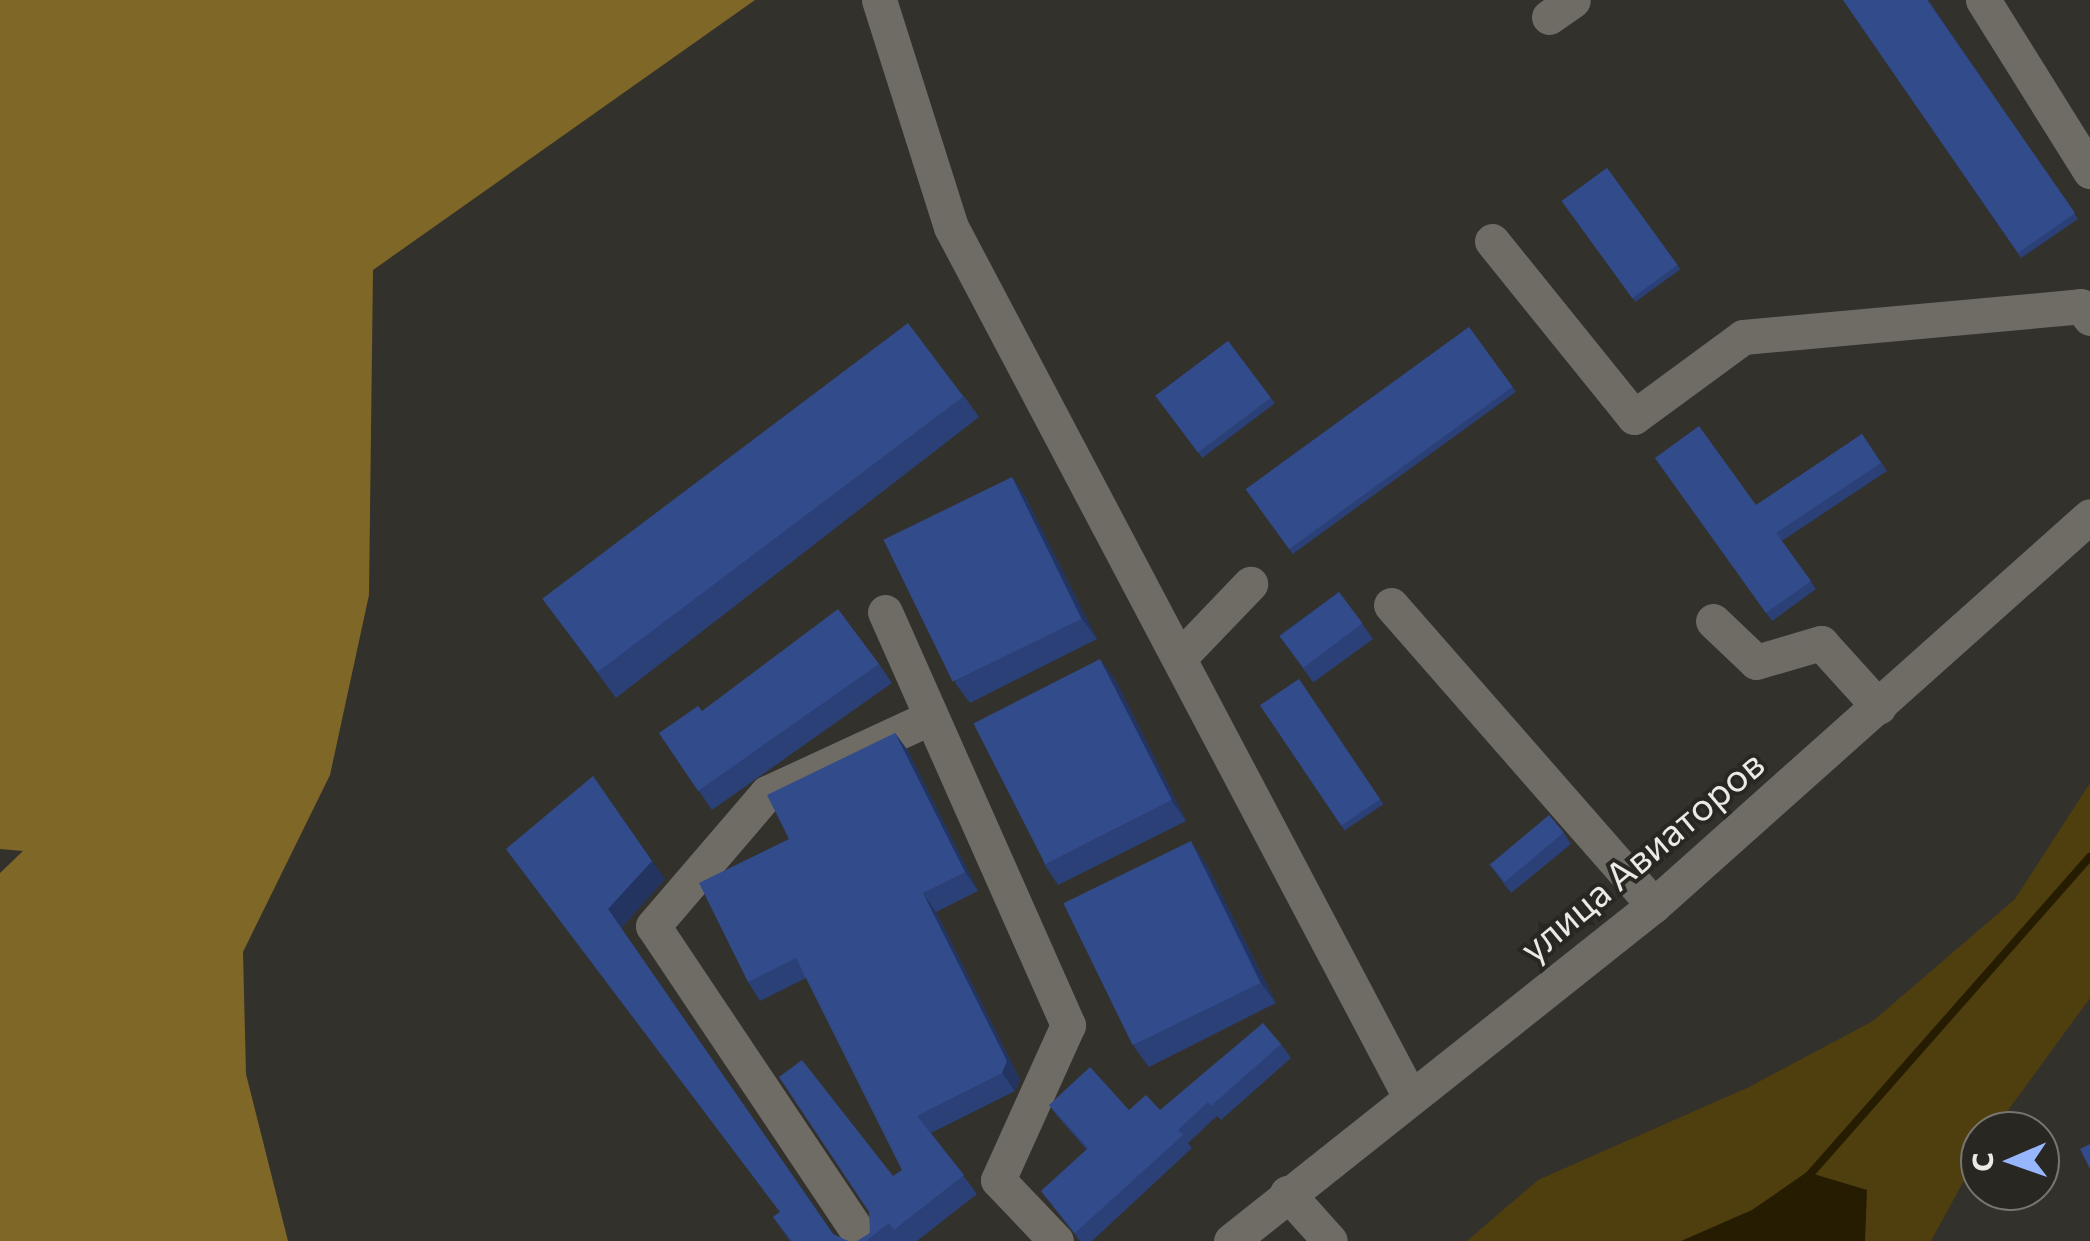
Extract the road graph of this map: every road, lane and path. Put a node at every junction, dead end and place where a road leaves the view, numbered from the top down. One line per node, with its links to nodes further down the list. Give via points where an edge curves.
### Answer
1 (879, 0): 11 (street, via 951,227)
2 (1983, 0): 3 (street)
3 (2090, 171)
4 (1492, 242): 5 (street, via 1634,417 1744,337)
5 (2087, 302)
6 (2090, 516): 12 (street, улица Авиаторов)
7 (1250, 584): 11 (street)
8 (1391, 605): 14 (street)
9 (884, 612): 13 (street)
10 (1713, 621): 12 (street, via 1756,662 1821,643)
11 (1179, 658): 15 (street)
12 (1878, 708): 14 (street, улица Авиаторов)
13 (927, 719): 17 (street, via 767,793 653,926); 18 (street, via 1068,1025 998,1180)
14 (1654, 905): 15 (street, улица Авиаторов)
15 (1410, 1097): 16 (street, улица Авиаторов)
16 (1286, 1192): 19 (street, улица Авиаторов); 20 (street)
17 (864, 1241)
18 (1056, 1241)
19 (1231, 1241)
20 (1330, 1241)

